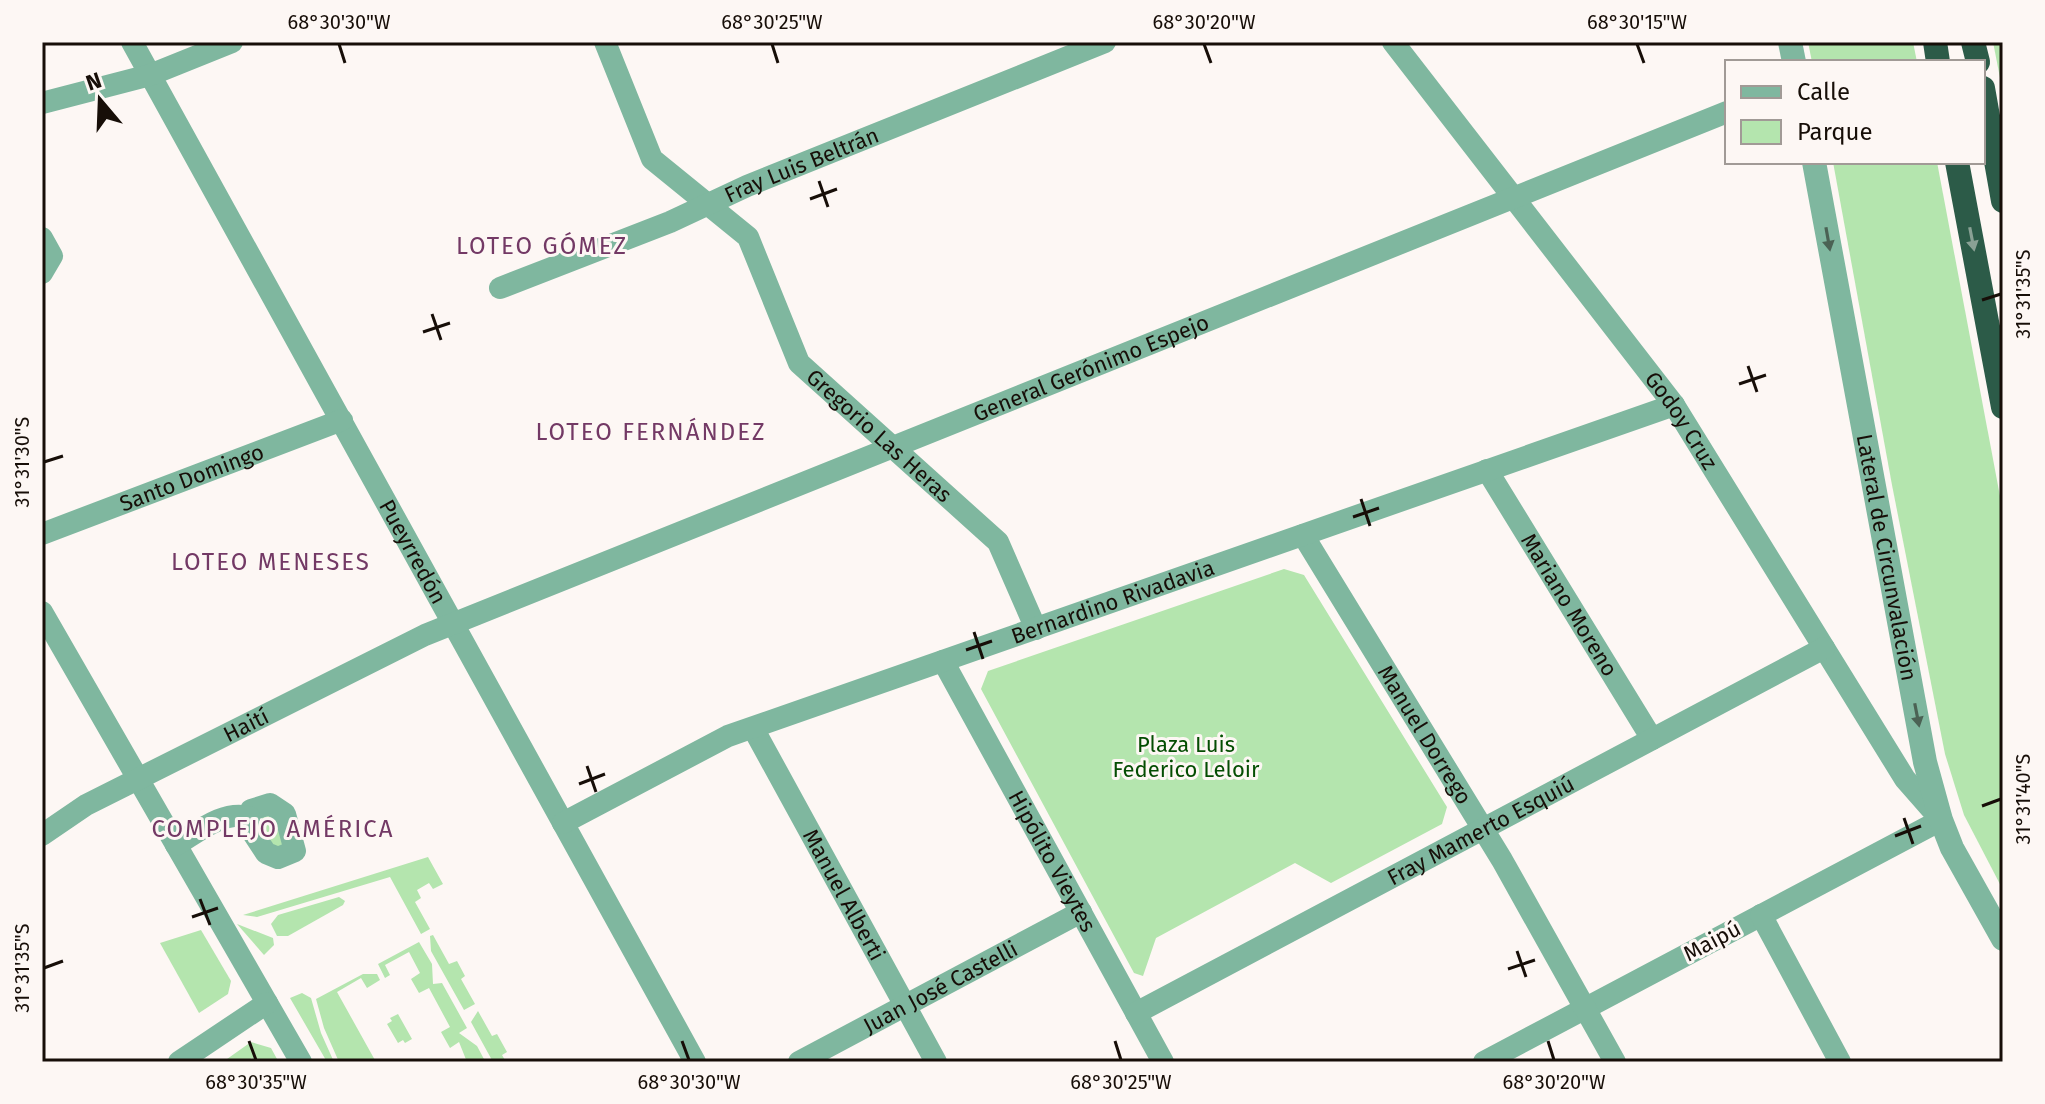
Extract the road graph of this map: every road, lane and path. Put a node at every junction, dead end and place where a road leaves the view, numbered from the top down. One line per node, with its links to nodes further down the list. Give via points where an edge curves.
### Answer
1 (132, 42): 6 (street, Pueyrredón)
2 (232, 42): 6 (street)
3 (605, 42): 14 (street, Gregorio Las Heras, via 652,159)
4 (1105, 42): 14 (street, Fray Luis Beltrán)
5 (1393, 42): 12 (street, Godoy Cruz)
6 (150, 75): 8 (street); 18 (street, Pueyrredón)
7 (1985, 99): 13 (highway)
8 (42, 103)
9 (1725, 113): 12 (street, General Gerónimo Espejo)
10 (1814, 164): 32 (street, Lateral de Circunvalación, one-way to 32, via 1925,762)
11 (1957, 164): 17 (highway, one-way to 17)
12 (1514, 198): 16 (street, Godoy Cruz); 19 (street, General Gerónimo Espejo)
13 (2003, 201)
14 (708, 204): 15 (street, Fray Luis Beltrán); 19 (street, Gregorio Las Heras, via 748,237 799,363)
15 (500, 288)
16 (1674, 405): 20 (street, Bernardino Rivadavia); 26 (street, Godoy Cruz)
17 (2003, 407)
18 (342, 420): 21 (street, Santo Domingo); 24 (street, Pueyrredón)
19 (893, 447): 24 (street, General Gerónimo Espejo); 25 (street, Gregorio Las Heras, via 998,542)
20 (1487, 470): 22 (street, Bernardino Rivadavia); 29 (street, Mariano Moreno)
21 (42, 534)
22 (1303, 535): 25 (street, Bernardino Rivadavia); 34 (street, Manuel Dorrego)
23 (42, 612): 30 (street)
24 (454, 624): 30 (street, Haití); 33 (street, Pueyrredón)
25 (1036, 629): 27 (street, Bernardino Rivadavia)
26 (1824, 648): 29 (street, Fray Mamerto Esquiú); 32 (street, Godoy Cruz, via 1905,779)
27 (943, 661): 28 (street, Bernardino Rivadavia); 37 (street, Hipólito Vieytes)
28 (753, 728): 33 (street, Bernardino Rivadavia, via 728,736); 41 (street, Manuel Alberti)
29 (1652, 739): 34 (street, Fray Mamerto Esquiú)
30 (138, 780): 35 (street, Haití, via 86,805); 36 (street)
31 (249, 817): 36 (street, via 225,817)
32 (1941, 820): 38 (street, Maipú); 39 (street, Lateral de Circunvalación)
33 (563, 823): 46 (street, Pueyrredón)
34 (1483, 829): 42 (street, Manuel Dorrego); 43 (street, Fray Mamerto Esquiú)
35 (42, 835)
36 (176, 845): 40 (street)
37 (1081, 912): 41 (street, Juan José Castelli); 43 (street, Hipólito Vieytes)
38 (1761, 915): 42 (street, Maipú); 52 (street)
39 (2003, 939)
40 (267, 1003): 44 (street); 45 (street)
41 (905, 1006): 47 (street, Juan José Castelli); 48 (street, Manuel Alberti)
42 (1585, 1008): 50 (street, Maipú); 51 (street, Manuel Dorrego)
43 (1136, 1013): 49 (street, Hipólito Vieytes)
44 (179, 1062)
45 (301, 1062)
46 (695, 1062)
47 (799, 1062)
48 (936, 1062)
49 (1163, 1062)
50 (1484, 1062)
51 (1615, 1062)
52 (1840, 1062)

